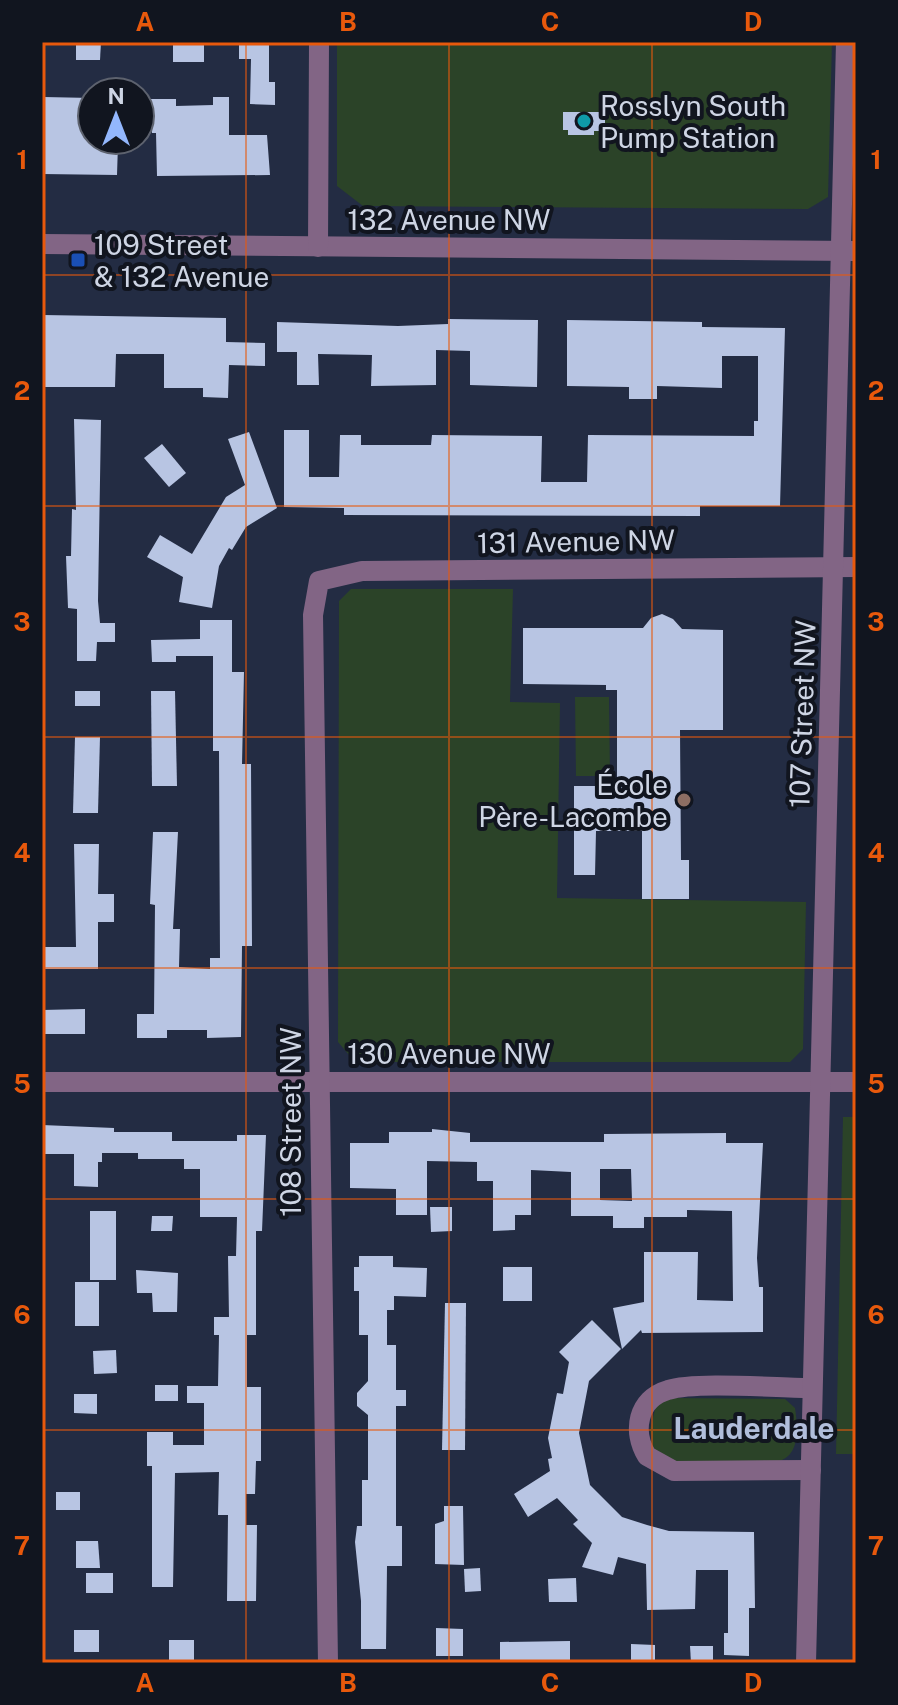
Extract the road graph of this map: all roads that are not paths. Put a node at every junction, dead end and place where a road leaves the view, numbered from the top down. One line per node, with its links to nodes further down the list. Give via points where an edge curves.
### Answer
1 (319, 42): 4 (street)
2 (846, 42): 5 (street, 107 Street NW)
3 (42, 244): 4 (street, 132 Avenue NW)
4 (318, 247): 5 (street, 132 Avenue NW)
5 (848, 250): 6 (street, 107 Street NW)
6 (834, 566): 7 (street, 131 Avenue NW); 8 (street, 131 Avenue NW, via 362,571); 11 (street, 107 Street NW)
7 (856, 567)
8 (319, 581): 9 (street, 108 Street NW, via 313,615)
9 (318, 1080): 10 (street, 130 Avenue NW); 11 (street, 130 Avenue NW); 15 (street, 108 Street NW)
10 (42, 1082)
11 (821, 1082): 12 (street, 130 Avenue NW); 13 (street, 107 Street NW)
12 (856, 1082)
13 (812, 1388): 14 (street, 107 Street NW); 14 (street, via 666,1390 644,1408 638,1427 647,1456 674,1471)
14 (811, 1470): 16 (street, 107 Street NW)
15 (328, 1663)
16 (806, 1663)

